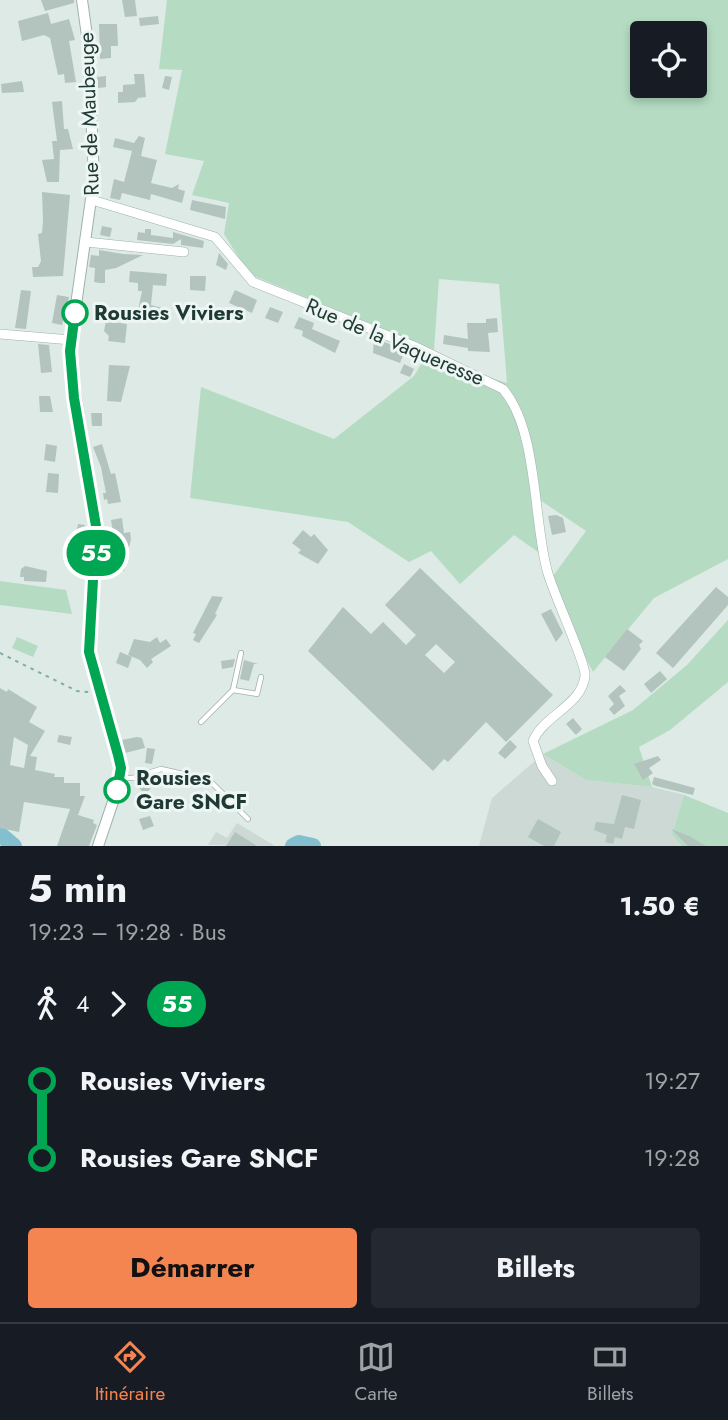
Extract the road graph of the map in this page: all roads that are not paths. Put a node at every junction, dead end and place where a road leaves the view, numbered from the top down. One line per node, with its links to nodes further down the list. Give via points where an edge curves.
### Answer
1 (82, 0): 2 (street, Rue de Maubeuge, via 92,107)
2 (92, 200): 3 (street, Rue de Maubeuge); 12 (street, Rue de la Vaqueresse, via 215,237 253,282 415,347 503,389 512,399 530,458 547,572 586,672 581,690 537,731 533,741)
3 (86, 242): 4 (street); 6 (street, Rue de Maubeuge)
4 (184, 252)
5 (0, 334): 6 (street)
6 (71, 340): 11 (street, Rue de Maubeuge, via 74,398 96,526 88,636)
7 (241, 653): 9 (lane)
8 (261, 677): 9 (lane, via 257,694)
9 (233, 690): 10 (lane)
10 (201, 722)
11 (120, 778): 13 (lane, via 160,769 209,780); 14 (street, Rue de Maubeuge)
12 (552, 781)
13 (248, 820)
14 (97, 846)

